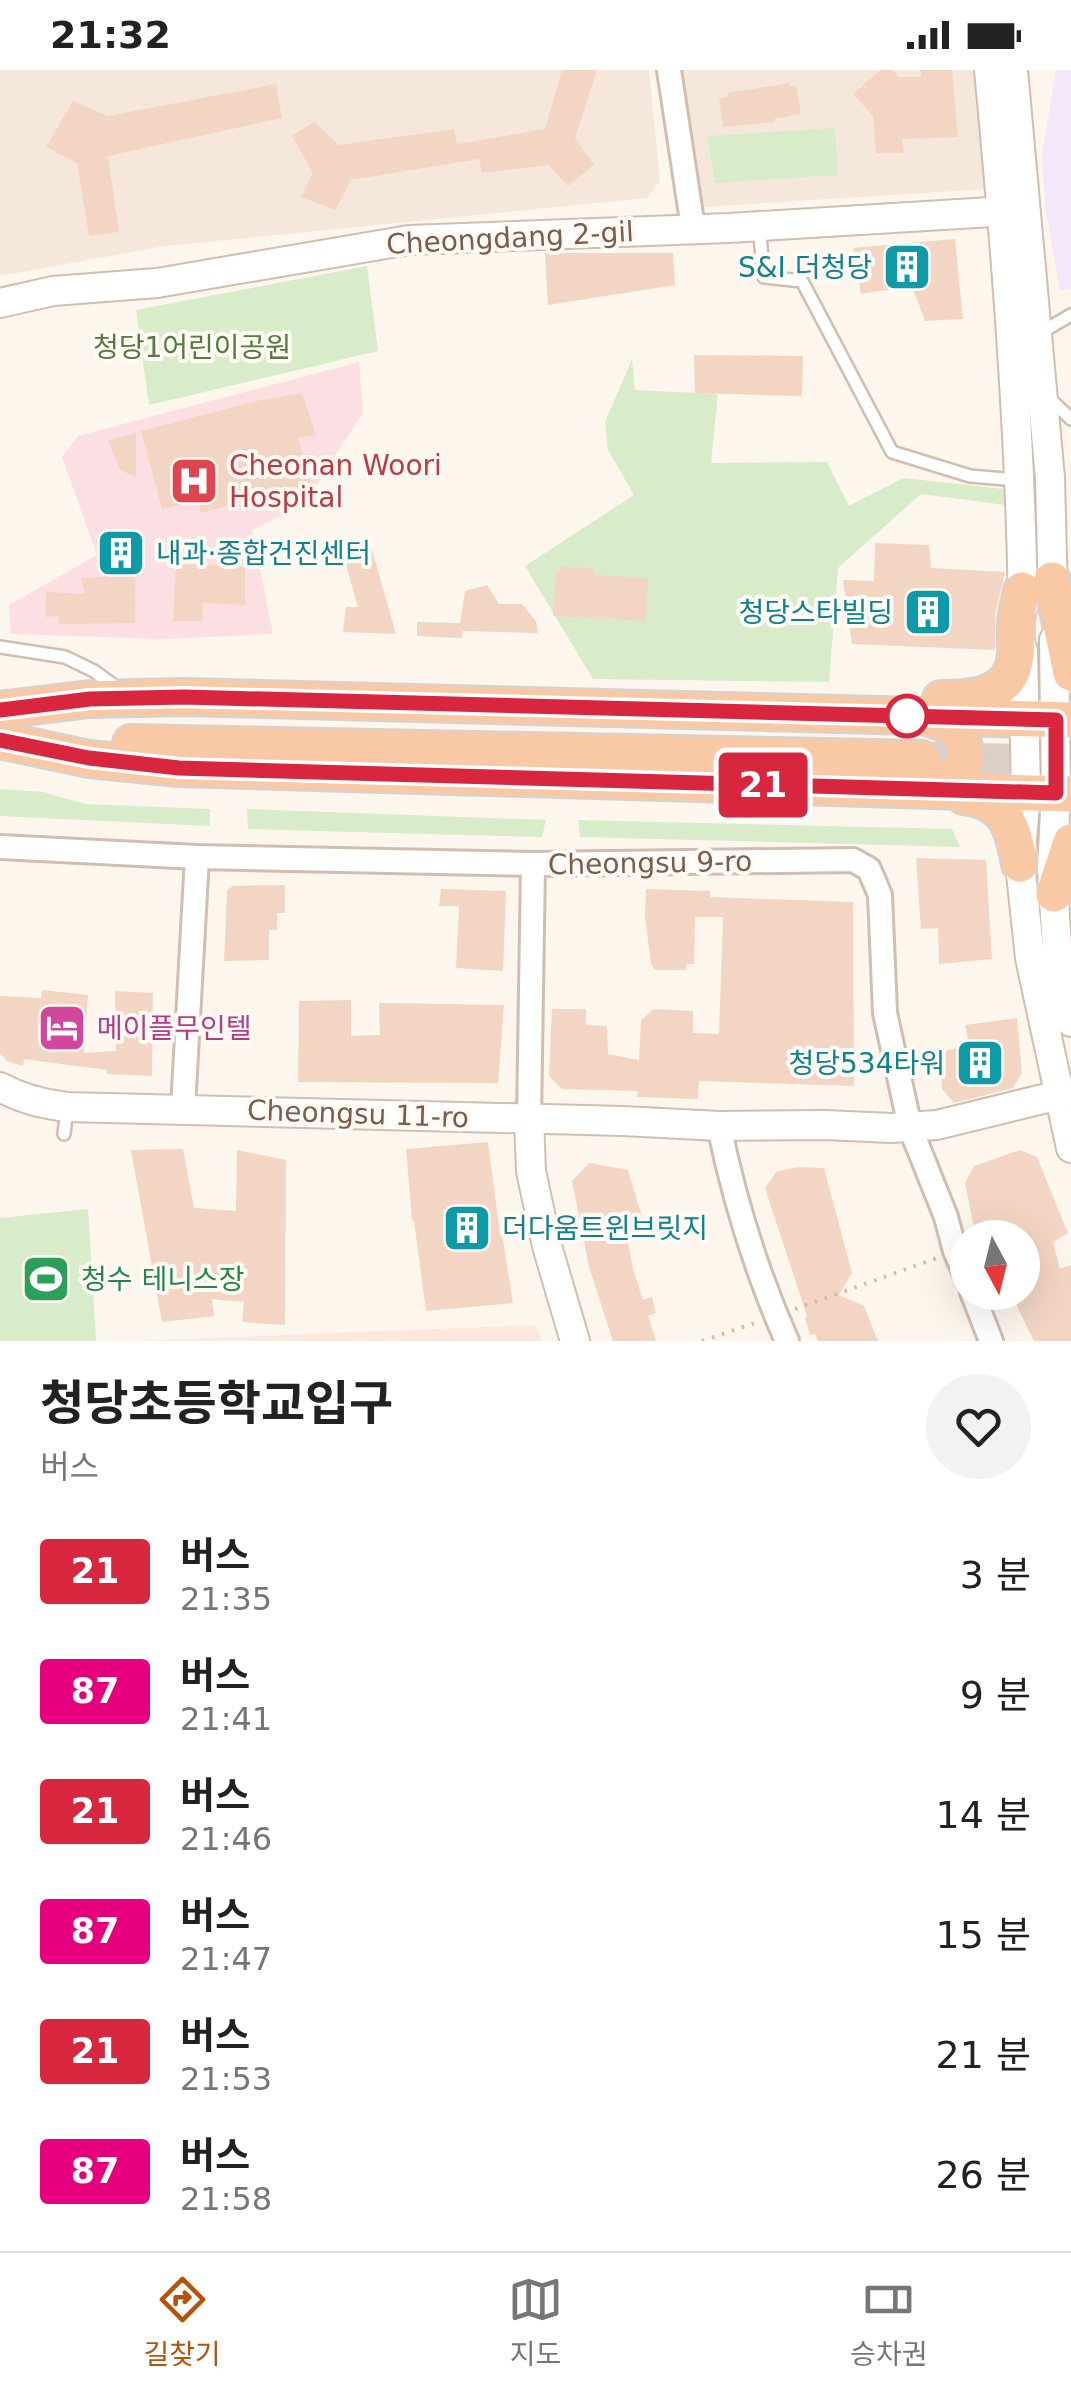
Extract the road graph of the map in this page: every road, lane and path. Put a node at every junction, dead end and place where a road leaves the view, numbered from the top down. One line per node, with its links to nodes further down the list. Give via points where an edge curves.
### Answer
1 (669, 70): 6 (street)
2 (989, 70): 4 (street)
3 (1012, 70): 4 (street)
4 (1013, 211): 5 (street, Cheongdang 2-gil); 9 (street); 12 (street)
5 (759, 226): 6 (street, Cheongdang 2-gil); 12 (lane, via 764,277 802,281 892,452 970,476)
6 (693, 228): 7 (street, Cheongdang 2-gil, via 409,240)
7 (0, 303)
8 (1071, 315): 9 (lane)
9 (1036, 336): 10 (street)
10 (1041, 389): 11 (lane); 13 (street, via 1050,478)
11 (1071, 419)
12 (1020, 480): 13 (street)
13 (1037, 585): 15 (highway); 18 (highway, via 1016,624 1011,673 996,690 965,699); 19 (street)
14 (0, 647): 16 (lane, via 64,657)
15 (1071, 673)
16 (128, 698): 17 (highway); 18 (highway)
17 (0, 710): 21 (highway)
18 (778, 712): 21 (highway)
19 (1050, 720): 21 (highway); 22 (street)
20 (0, 739): 21 (highway, via 179,768)
21 (920, 750): 22 (highway); 27 (highway, via 946,796 968,796 1008,820)
22 (1051, 793): 27 (street); 28 (street)
23 (1071, 842): 28 (highway)
24 (0, 847): 25 (street, Cheongsu 9-ro)
25 (197, 858): 26 (street, Cheongsu 9-ro); 32 (street)
26 (533, 864): 33 (street); 35 (street, Cheongsu 9-ro, via 853,860 869,869 880,895 884,1013)
27 (1020, 864): 31 (street, via 1030,958)
28 (1054, 894): 29 (street)
29 (1071, 1022)
30 (0, 1087): 32 (street, Cheongsu 11-ro, via 65,1121)
31 (1064, 1093): 35 (street, Cheongsu 11-ro); 36 (street)
32 (183, 1108): 33 (street, Cheongsu 11-ro)
33 (528, 1119): 34 (street, Cheongsu 11-ro); 41 (street, via 531,1171)
34 (719, 1126): 35 (street, Cheongsu 11-ro); 40 (street, via 730,1182)
35 (910, 1127): 37 (street, Cheongsu 9-ro)
36 (1071, 1148)
37 (950, 1233)
38 (950, 1253): 40 (path)
39 (979, 1310): 44 (street)
40 (776, 1316): 42 (path); 43 (street)
41 (575, 1341)
42 (702, 1341)
43 (787, 1341)
44 (992, 1341)

